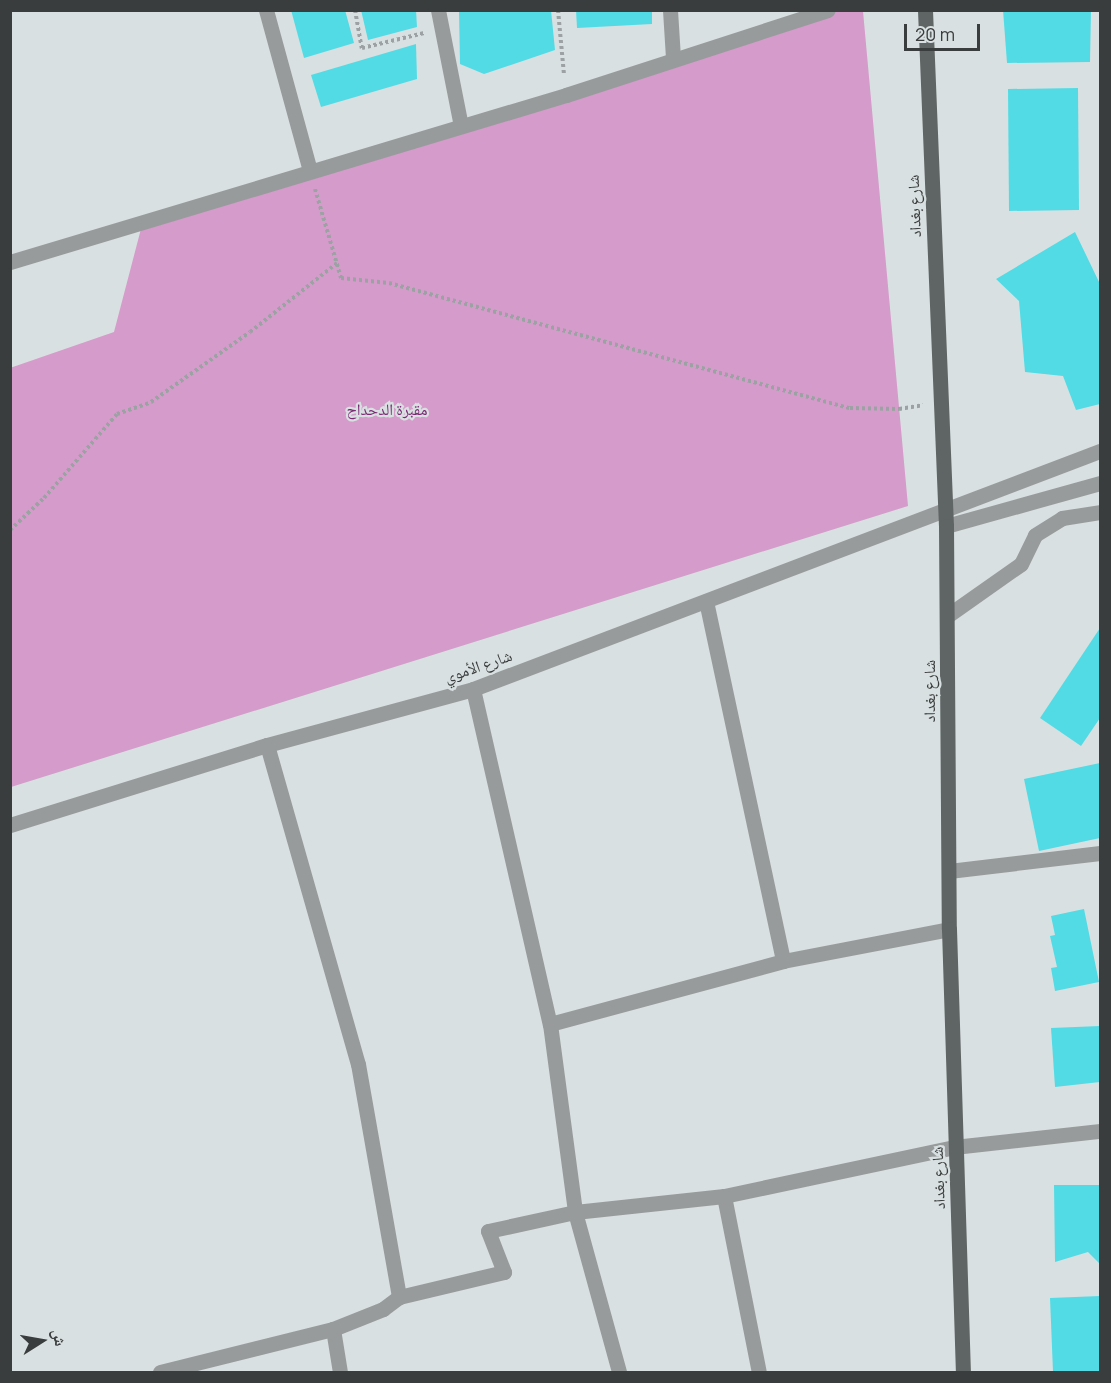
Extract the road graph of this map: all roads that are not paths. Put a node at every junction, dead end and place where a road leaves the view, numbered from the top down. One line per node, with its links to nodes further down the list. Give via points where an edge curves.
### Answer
1 (267, 10): 8 (street)
2 (438, 10): 7 (street)
3 (670, 10): 6 (street)
4 (828, 10): 6 (street)
5 (925, 10): 12 (main road, شارع بغداد)
6 (673, 58): 7 (street)
7 (461, 126): 8 (street)
8 (310, 171): 9 (street)
9 (10, 262)
10 (1101, 451): 12 (street, شارع الأموي)
11 (1101, 483): 14 (street)
12 (945, 509): 14 (main road, شارع بغداد); 15 (street, شارع الأموي)
13 (1101, 512): 16 (street, via 1062,518 1035,536 1021,564)
14 (946, 526): 16 (main road, شارع بغداد)
15 (706, 601): 17 (street, شارع الأموي); 23 (street)
16 (947, 616): 21 (main road, شارع بغداد)
17 (473, 689): 18 (street, شارع الأموي); 24 (street)
18 (267, 745): 19 (street, شارع الأموي); 29 (street, via 358,1064)
19 (10, 825)
20 (1101, 853): 21 (street)
21 (950, 871): 22 (main road, شارع بغداد)
22 (949, 929): 23 (street); 26 (main road, شارع بغداد)
23 (783, 961): 24 (street)
24 (550, 1024): 28 (street)
25 (1101, 1131): 26 (street)
26 (954, 1147): 27 (street); 35 (main road, شارع بغداد)
27 (724, 1196): 28 (street); 34 (street)
28 (575, 1212): 29 (street, via 488,1231 504,1272); 33 (street)
29 (399, 1297): 30 (street, via 383,1310)
30 (333, 1329): 31 (street); 32 (street)
31 (160, 1372)
32 (340, 1372)
33 (619, 1372)
34 (759, 1372)
35 (963, 1372)

